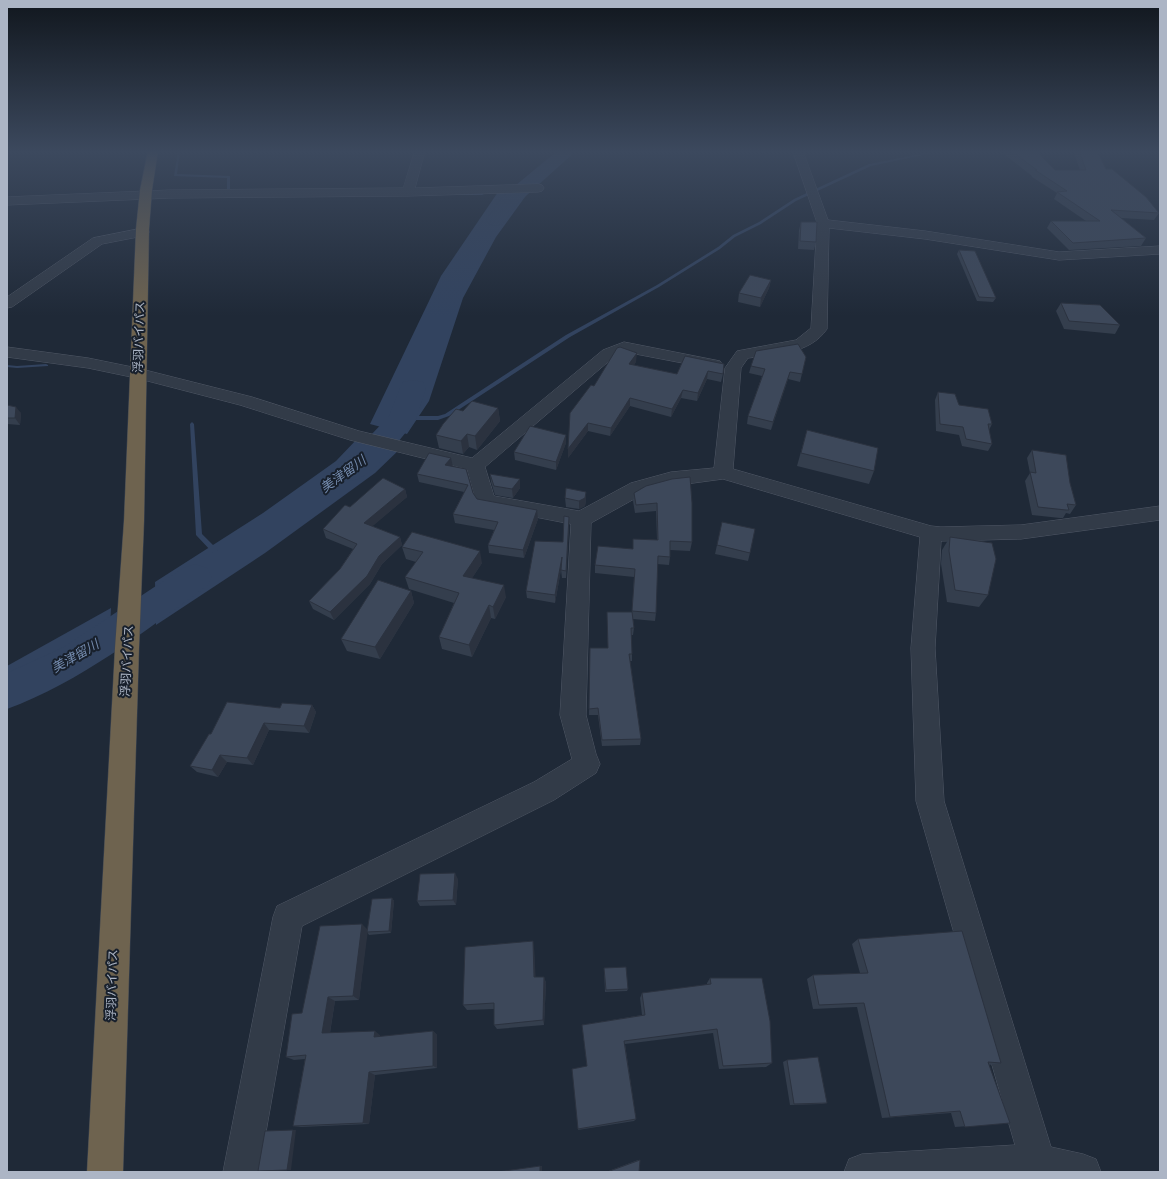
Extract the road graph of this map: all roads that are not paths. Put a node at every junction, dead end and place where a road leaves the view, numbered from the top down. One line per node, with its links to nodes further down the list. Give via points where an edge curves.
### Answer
1 (145, 206): 4 (highway, 浮羽バイパス)
2 (817, 206): 3 (street)
3 (823, 223): 5 (street, via 925,235 1059,256); 8 (street, via 819,329 801,344 744,354)
4 (143, 232): 6 (street, via 98,241); 9 (highway, 浮羽バイパス)
5 (1160, 250)
6 (7, 304)
7 (7, 352): 9 (street, via 88,363)
8 (733, 368): 10 (street, via 624,347 609,353); 11 (street)
9 (137, 373): 10 (street, via 246,401 356,436); 16 (highway, 浮羽バイパス, via 132,586 127,648)
10 (475, 465): 13 (street, via 486,501)
11 (723, 473): 13 (street, via 671,478 638,488); 14 (street)
12 (1160, 513): 14 (street, via 1021,532)
13 (581, 519): 17 (street, via 573,715 582,755 587,764 544,791 288,917)
14 (930, 533): 15 (street, via 922,648 930,801)
15 (1040, 1167): 18 (street); 19 (street)
16 (105, 1172)
17 (241, 1172)
18 (862, 1172)
19 (1083, 1172)

